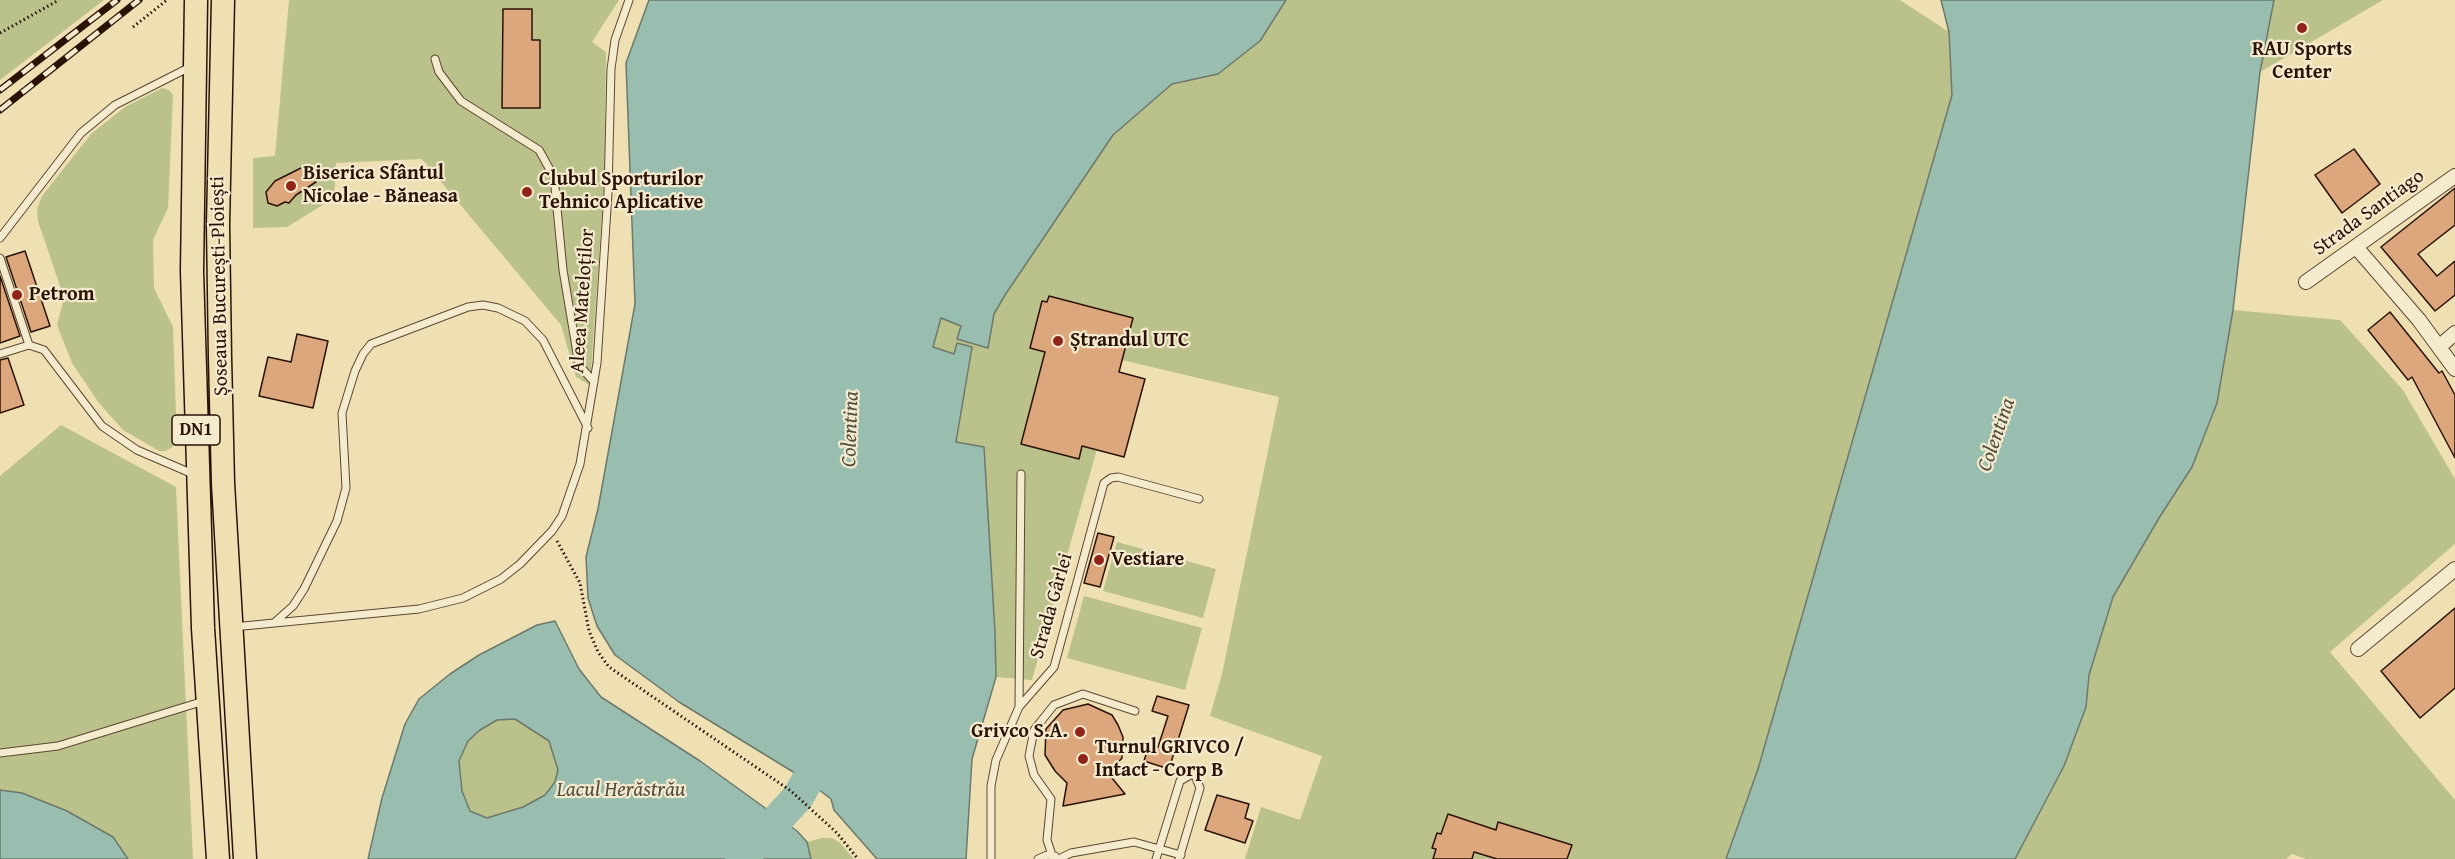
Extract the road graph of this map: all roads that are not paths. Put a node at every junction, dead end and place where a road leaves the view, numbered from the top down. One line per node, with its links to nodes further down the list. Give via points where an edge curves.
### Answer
1 (196, 0): 5 (main road, Șoseaua București-Ploiești / DN1)
2 (223, 0): 23 (main road, Șoseaua București-Ploiești / DN1, via 218,225)
3 (629, 0): 16 (lane, Aleea Mateloților, via 615,40 611,69 608,193)
4 (435, 59): 16 (lane, via 439,72 461,101 539,150 554,177 563,270 579,366)
5 (194, 65): 7 (lane, via 115,105 81,133); 19 (main road, Șoseaua București-Ploiești / DN1, via 191,223)
6 (2455, 176): 8 (street, Strada Santiago)
7 (0, 238)
8 (2356, 247): 10 (street, Strada Santiago); 13 (street)
9 (0, 258): 12 (lane)
10 (2306, 282)
11 (2455, 333): 13 (street)
12 (29, 345): 14 (lane); 19 (lane, via 49,354 94,418 112,434 137,450)
13 (2439, 347): 15 (street)
14 (0, 354)
15 (2455, 369)
16 (594, 382): 17 (lane, Aleea Mateloților)
17 (588, 428): 22 (lane, Aleea Mateloților, via 576,480 562,516 552,531 501,579 446,604); 22 (lane, Aleea Mateloților, via 543,340 525,321 498,308 468,307 371,344 355,371 342,413 346,488 337,521 304,590)
18 (1021, 474): 26 (lane)
19 (198, 476): 25 (main road, Șoseaua București-Ploiești / DN1)
20 (1199, 499): 26 (lane, Strada Gârlei, via 1118,477 1104,483 1054,667)
21 (2455, 568): 24 (street)
22 (273, 623): 23 (lane, Aleea Mateloților)
23 (231, 628): 33 (main road, Șoseaua București-Ploiești / DN1)
24 (2358, 649)
25 (207, 701): 28 (lane, via 58,746); 32 (main road, Șoseaua București-Ploiești / DN1)
26 (1019, 707): 34 (lane, Strada Gârlei, via 996,760)
27 (1135, 711): 30 (lane, via 1083,694 1054,705 1034,730 1029,756 1034,774 1051,799 1047,840)
28 (0, 753)
29 (1159, 847): 31 (lane); 31 (lane, via 1180,781 1194,773 1200,788); 36 (lane, via 1134,842 1071,853); 37 (lane)
30 (1052, 855): 35 (lane); 36 (lane)
31 (1180, 857)
32 (218, 859)
33 (245, 859)
34 (991, 859)
35 (1038, 859)
36 (1062, 859)
37 (1155, 859)

